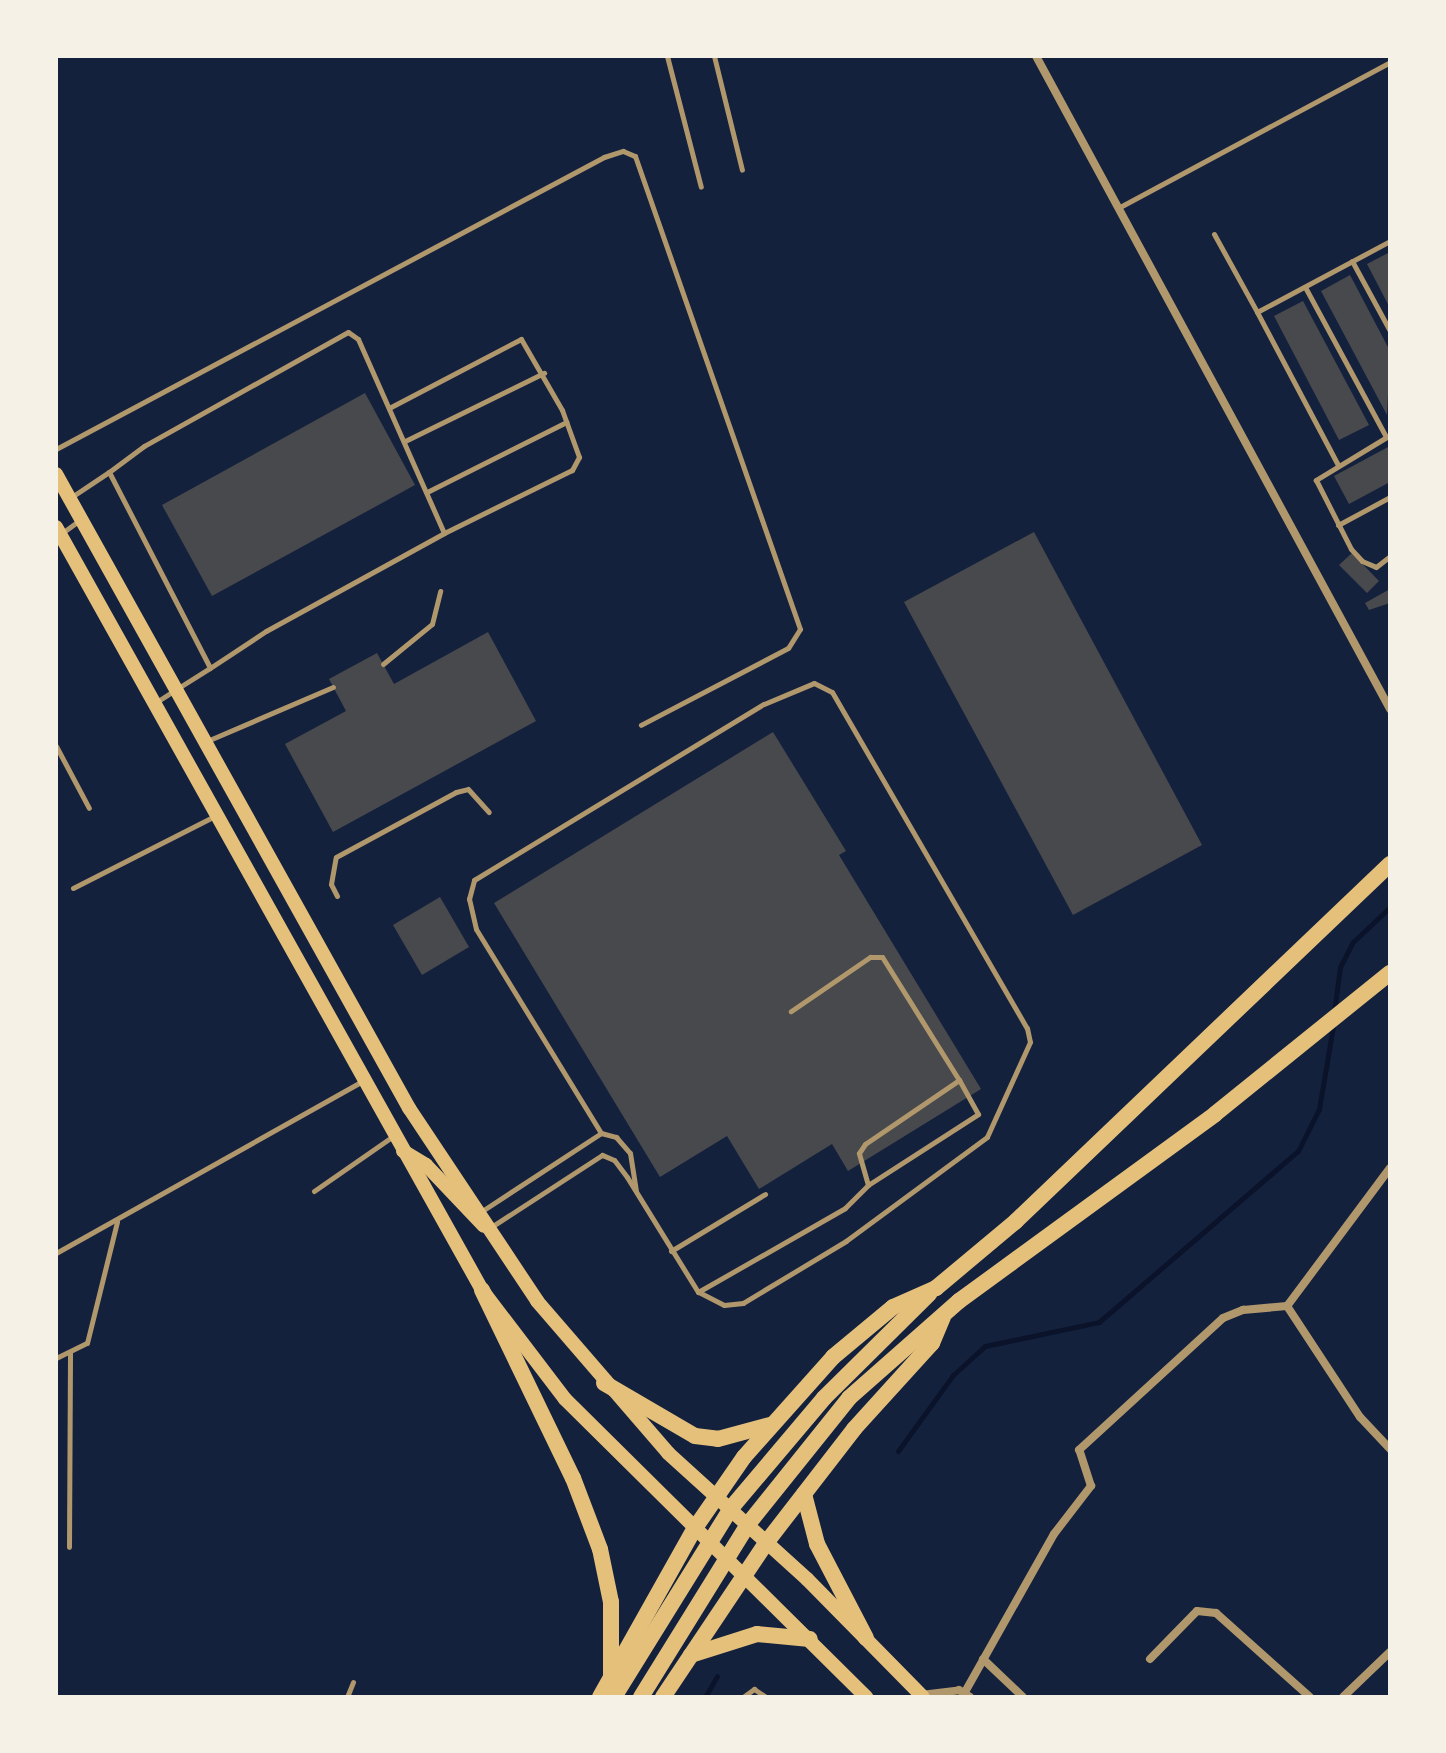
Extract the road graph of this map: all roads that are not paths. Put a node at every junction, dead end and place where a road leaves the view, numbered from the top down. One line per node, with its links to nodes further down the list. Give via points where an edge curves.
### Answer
1 (667, 56): 6 (lane)
2 (714, 56): 5 (lane)
3 (1036, 56): 7 (street)
4 (1390, 62): 7 (lane)
5 (742, 170)
6 (701, 187)
7 (1118, 208): 37 (street)
8 (1214, 234): 12 (lane)
9 (1390, 241): 10 (lane)
10 (1352, 261): 11 (lane); 13 (lane)
11 (1305, 287): 12 (lane); 17 (lane)
12 (1257, 312): 20 (lane)
13 (1390, 331)
14 (545, 373): 15 (lane, via 521,339 507,342); 16 (lane); 18 (lane)
15 (388, 408): 18 (lane); 21 (lane, via 358,339 348,332 144,446)
16 (566, 422): 23 (lane); 29 (lane, via 579,457 572,470)
17 (1388, 436): 20 (lane)
18 (405, 441): 23 (lane)
19 (56, 449): 38 (lane, via 604,157 623,151 635,156 800,629 788,648)
20 (1338, 465): 27 (lane, via 1316,480)
21 (109, 472): 25 (lane); 33 (lane)
22 (56, 474): 25 (main road)
23 (427, 492): 29 (lane)
24 (1390, 497): 27 (lane)
25 (69, 498): 26 (main road)
26 (81, 520): 28 (lane); 35 (main road)
27 (1338, 525): 30 (lane, via 1351,549 1369,566)
28 (57, 533): 36 (main road)
29 (444, 533): 33 (lane, via 359,577)
30 (1390, 556)
31 (440, 591): 32 (lane, via 432,624)
32 (383, 664)
33 (210, 668): 35 (lane)
34 (333, 687): 39 (lane)
35 (175, 690): 36 (lane); 39 (main road)
36 (154, 703): 43 (main road)
37 (1390, 709)
38 (641, 725)
39 (202, 743): 59 (main road, via 409,1108)
40 (56, 746): 41 (lane)
41 (89, 808)
42 (489, 812): 46 (lane, via 468,789 456,792 336,857 331,884)
43 (216, 816): 45 (lane); 49 (main road)
44 (1390, 864): 64 (main road, via 1084,1160)
45 (73, 888)
46 (337, 896)
47 (1390, 973): 68 (main road)
48 (791, 1011): 50 (lane, via 870,957 882,957)
49 (363, 1080): 52 (main road); 60 (lane)
50 (959, 1080): 55 (lane, via 865,1144 859,1153); 55 (lane, via 978,1114)
51 (601, 1133): 57 (lane, via 616,1137 630,1153 637,1171); 59 (lane); 66 (lane, via 476,929 469,899 474,880 764,704 814,683 832,692 1027,1028 1030,1042 999,1116 971,1152 846,1241 743,1303 724,1305)
52 (394, 1136): 53 (main road); 56 (lane)
53 (403, 1151): 61 (main road, via 426,1165 478,1222); 65 (main road)
54 (1390, 1168): 67 (street)
55 (868, 1185): 66 (lane, via 845,1208)
56 (314, 1191)
57 (636, 1193): 61 (lane, via 614,1160 602,1155); 62 (lane)
58 (765, 1194): 62 (lane)
59 (481, 1211): 61 (main road)
60 (117, 1221): 63 (lane); 69 (lane, via 87,1343)
61 (491, 1227): 71 (main road, via 537,1301)
62 (671, 1251): 66 (lane)
63 (56, 1253)
64 (936, 1288): 72 (main road, via 893,1307 833,1357); 93 (main road, via 840,1383 732,1507)
65 (482, 1290): 76 (main road, via 565,1399); 86 (main road, via 573,1478 600,1549 611,1602)
66 (698, 1292)
67 (1287, 1306): 73 (street, via 1360,1417); 84 (street, via 1243,1310 1223,1318 1079,1450 1091,1486 1054,1534)
68 (946, 1312): 74 (main road, via 932,1343); 94 (main road, via 849,1398 749,1523)
69 (70, 1352): 70 (lane); 78 (lane)
70 (56, 1358)
71 (604, 1383): 72 (main road, via 695,1436 718,1439); 75 (main road)
72 (771, 1424): 75 (main road)
73 (1390, 1449)
74 (804, 1494): 77 (main road); 80 (main road, via 817,1544)
75 (716, 1499): 76 (main road); 77 (main road)
76 (695, 1528): 79 (main road); 86 (main road)
77 (766, 1543): 79 (main road); 80 (main road)
78 (69, 1547)
79 (743, 1575): 81 (main road); 83 (main road)
80 (866, 1638): 90 (main road)
81 (810, 1639): 83 (main road, via 757,1634); 99 (main road)
82 (1390, 1652): 102 (street)
83 (689, 1656): 87 (main road)
84 (983, 1659): 89 (street); 100 (street)
85 (1150, 1659): 101 (street, via 1197,1611 1216,1613)
86 (611, 1677): 92 (main road)
87 (675, 1678): 95 (main road); 96 (lane)
88 (353, 1682): 91 (lane)
89 (968, 1695): 90 (street)
90 (922, 1696)
91 (347, 1697)
92 (600, 1697)
93 (614, 1697)
94 (641, 1697)
95 (663, 1697)
96 (677, 1697)
97 (743, 1697): 98 (lane, via 754,1689)
98 (766, 1697)
99 (866, 1697)
100 (1023, 1697)
101 (1310, 1697)
102 (1343, 1697)

